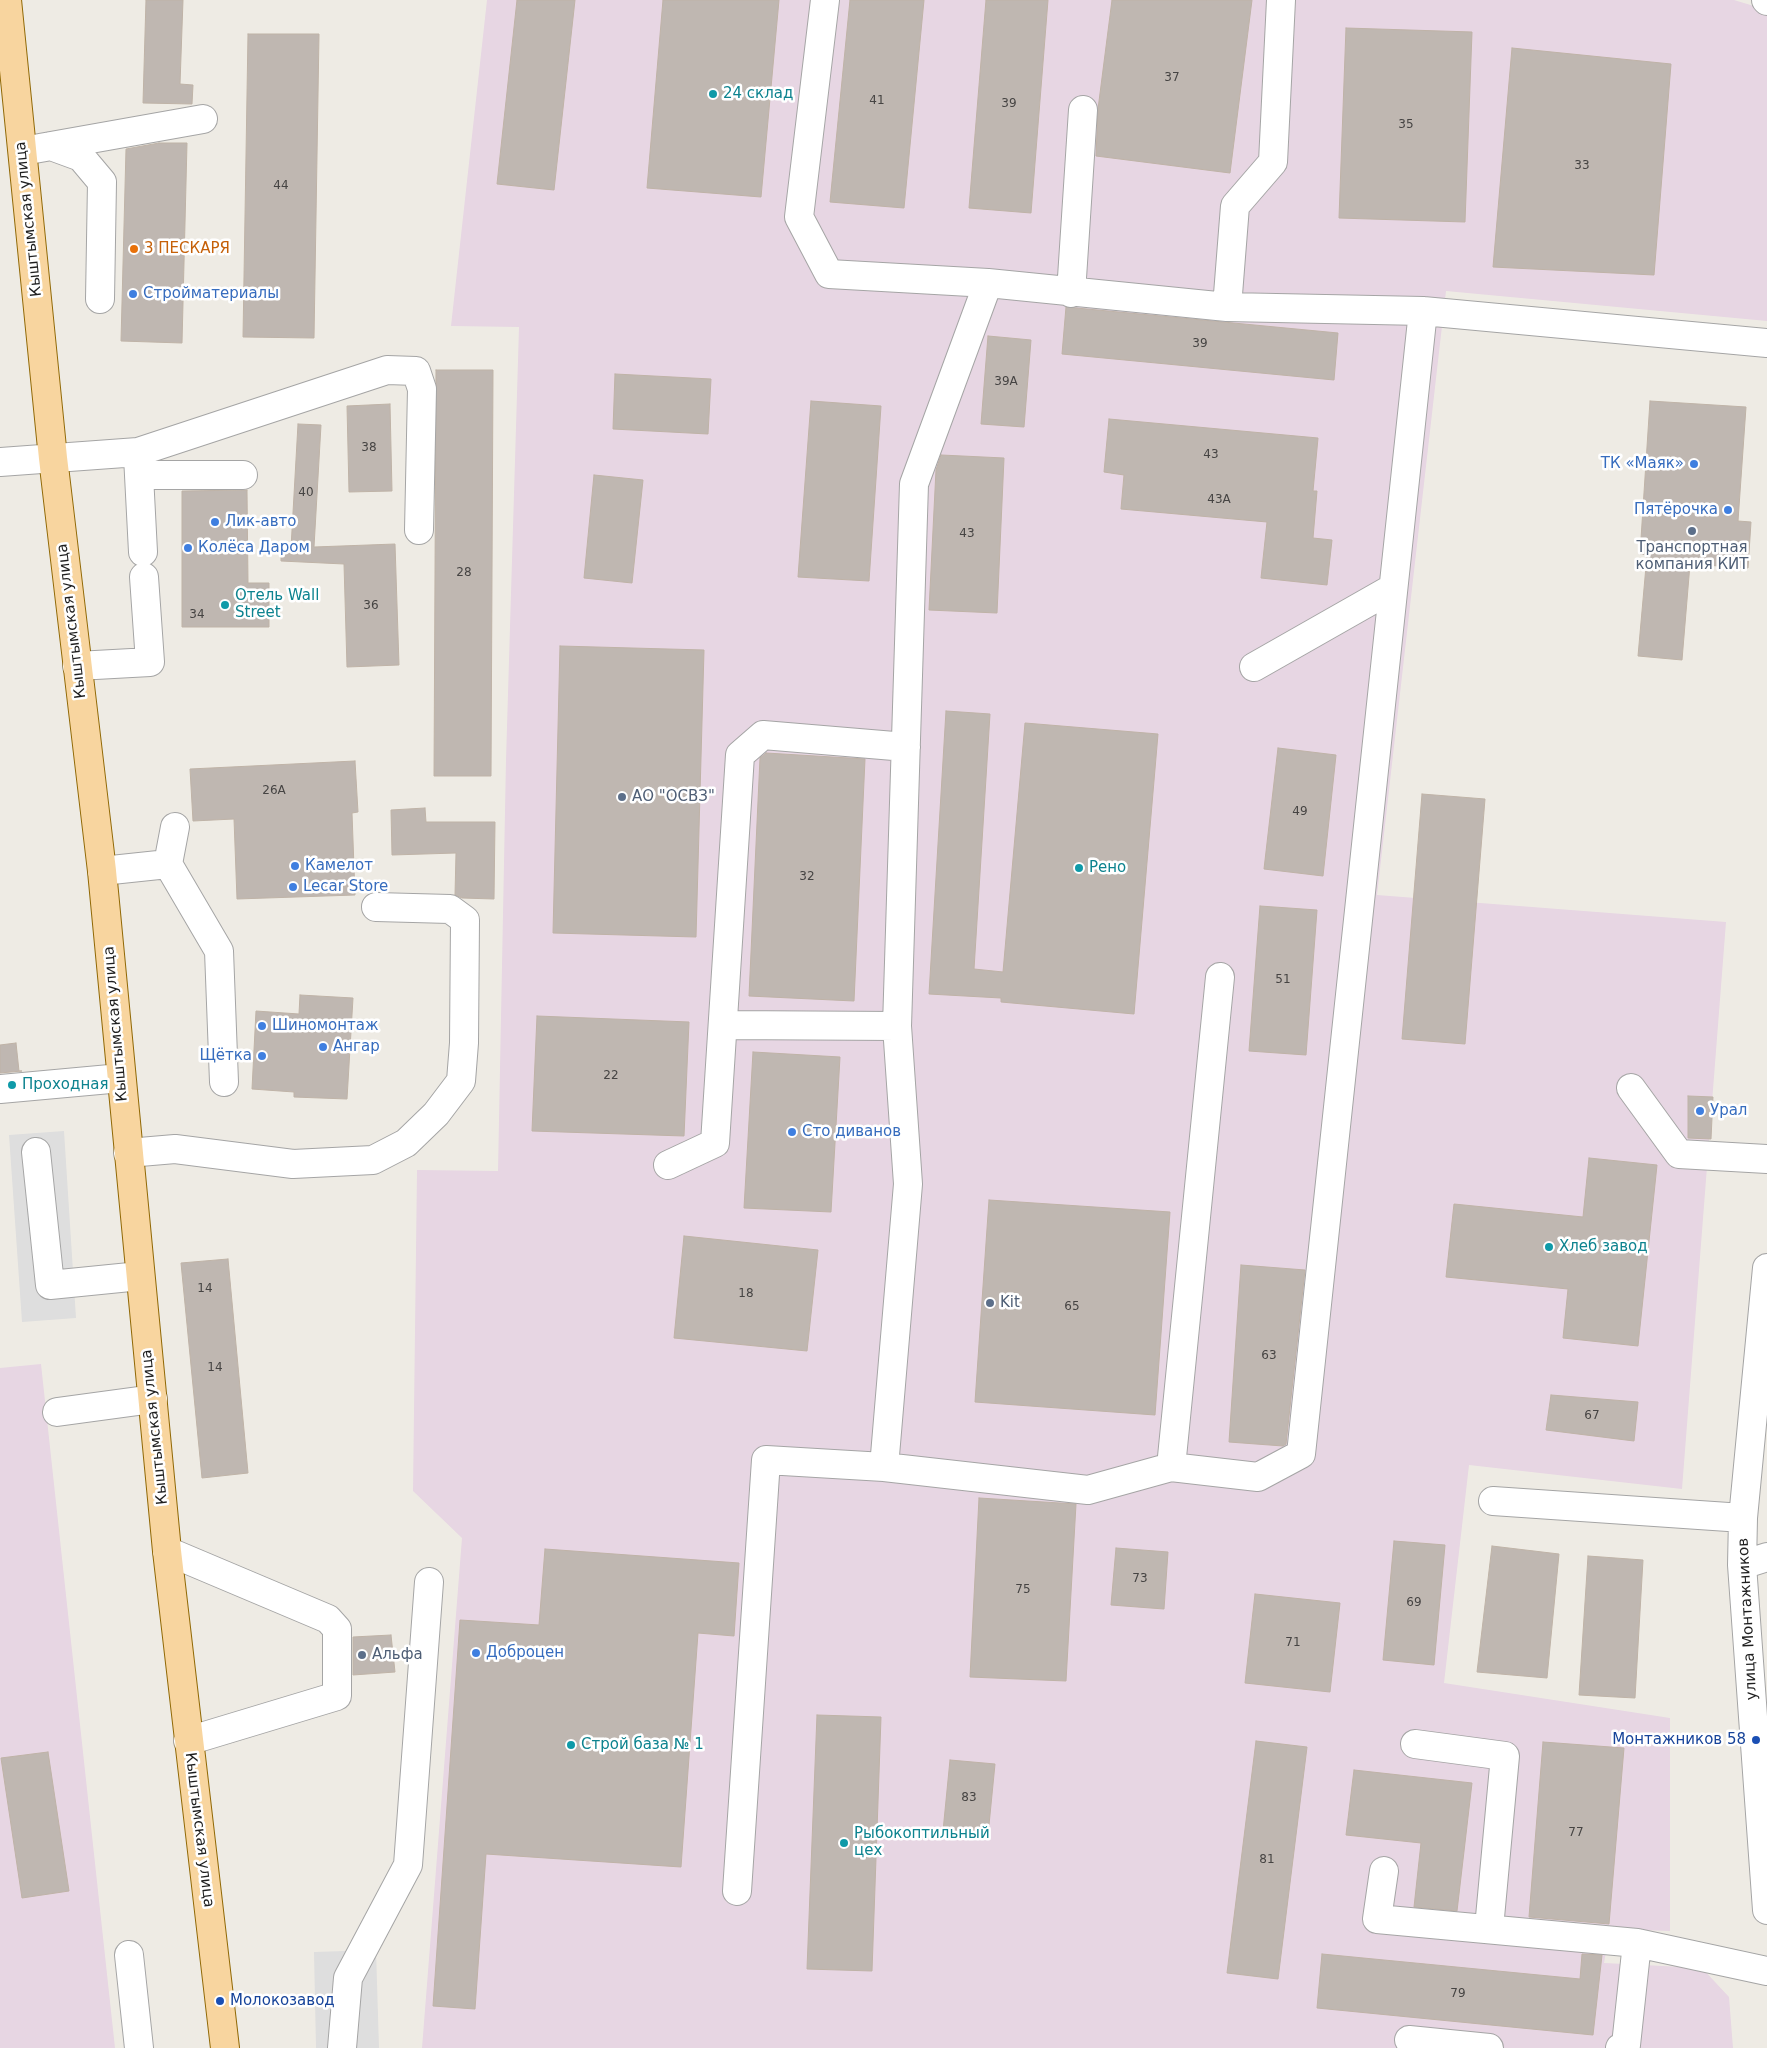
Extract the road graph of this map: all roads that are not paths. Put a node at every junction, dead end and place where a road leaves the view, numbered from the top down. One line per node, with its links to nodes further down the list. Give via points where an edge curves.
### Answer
1 (7, 0): 7 (main road, Кыштымская улица)
2 (825, 0): 8 (street, via 800,217 829,274)
3 (1281, 0): 11 (street, via 1273,162 1235,206)
4 (1083, 110): 9 (street)
5 (203, 119): 6 (street)
6 (51, 146): 7 (street); 10 (street, via 81,158 102,182)
7 (22, 151): 14 (main road, Кыштымская улица)
8 (988, 283): 9 (street); 22 (street, via 914,484)
9 (1072, 293): 11 (street)
10 (100, 299)
11 (1227, 307): 12 (street)
12 (1423, 311): 13 (street); 19 (street)
13 (1767, 343)
14 (53, 458): 15 (street); 16 (street); 20 (main road, Кыштымская улица)
15 (0, 462)
16 (138, 463): 17 (street); 18 (street, via 387,370 416,371 422,388); 20 (street, via 150,662)
17 (243, 475)
18 (419, 530)
19 (1393, 588): 21 (street); 42 (street, via 1301,1454 1258,1477)
20 (77, 666): 25 (main road, Кыштымская улица)
21 (1254, 667)
22 (906, 747): 28 (street, via 763,736 740,755); 29 (street)
23 (175, 827): 24 (street)
24 (168, 864): 25 (street); 31 (street, via 219,951)
25 (102, 871): 30 (main road, Кыштымская улица)
26 (376, 907): 35 (street, via 450,909 465,920 461,1080 436,1114 406,1143 373,1160 293,1164 175,1149)
27 (1220, 977): 42 (street)
28 (723, 1025): 29 (street); 37 (street, via 715,1144)
29 (897, 1026): 43 (street, via 908,1184)
30 (121, 1078): 33 (street); 35 (main road, Кыштымская улица)
31 (224, 1082)
32 (1631, 1088): 36 (street, via 1679,1154)
33 (0, 1089)
34 (36, 1152): 39 (street, via 50,1284)
35 (128, 1152): 39 (main road, Кыштымская улица)
36 (1767, 1159)
37 (668, 1165)
38 (1767, 1268): 45 (street, улица Монтажников)
39 (140, 1276): 40 (main road, Кыштымская улица)
40 (152, 1399): 41 (street); 46 (main road, Кыштымская улица)
41 (57, 1412)
42 (1171, 1467): 43 (street, via 1088,1490)
43 (884, 1468): 52 (street, via 766,1460)
44 (1493, 1500): 45 (street)
45 (1744, 1518): 47 (street, улица Монтажников)
46 (167, 1551): 49 (main road, Кыштымская улица); 49 (street, via 328,1619 337,1629 337,1696)
47 (1755, 1561): 53 (street, улица Монтажников)
48 (429, 1582): 61 (street, via 408,1865 348,1978)
49 (188, 1741): 60 (main road, Кыштымская улица)
50 (1415, 1744): 54 (street, via 1505,1756)
51 (1384, 1871): 54 (street, via 1378,1919)
52 (737, 1890)
53 (1767, 1910)
54 (1489, 1928): 55 (street)
55 (1637, 1943): 57 (street); 63 (street, via 1626,2045)
56 (129, 1955): 59 (street)
57 (1767, 1971)
58 (1409, 2040): 62 (street)
59 (139, 2048)
60 (225, 2048)
61 (342, 2048)
62 (1489, 2048)
63 (1620, 2048)

